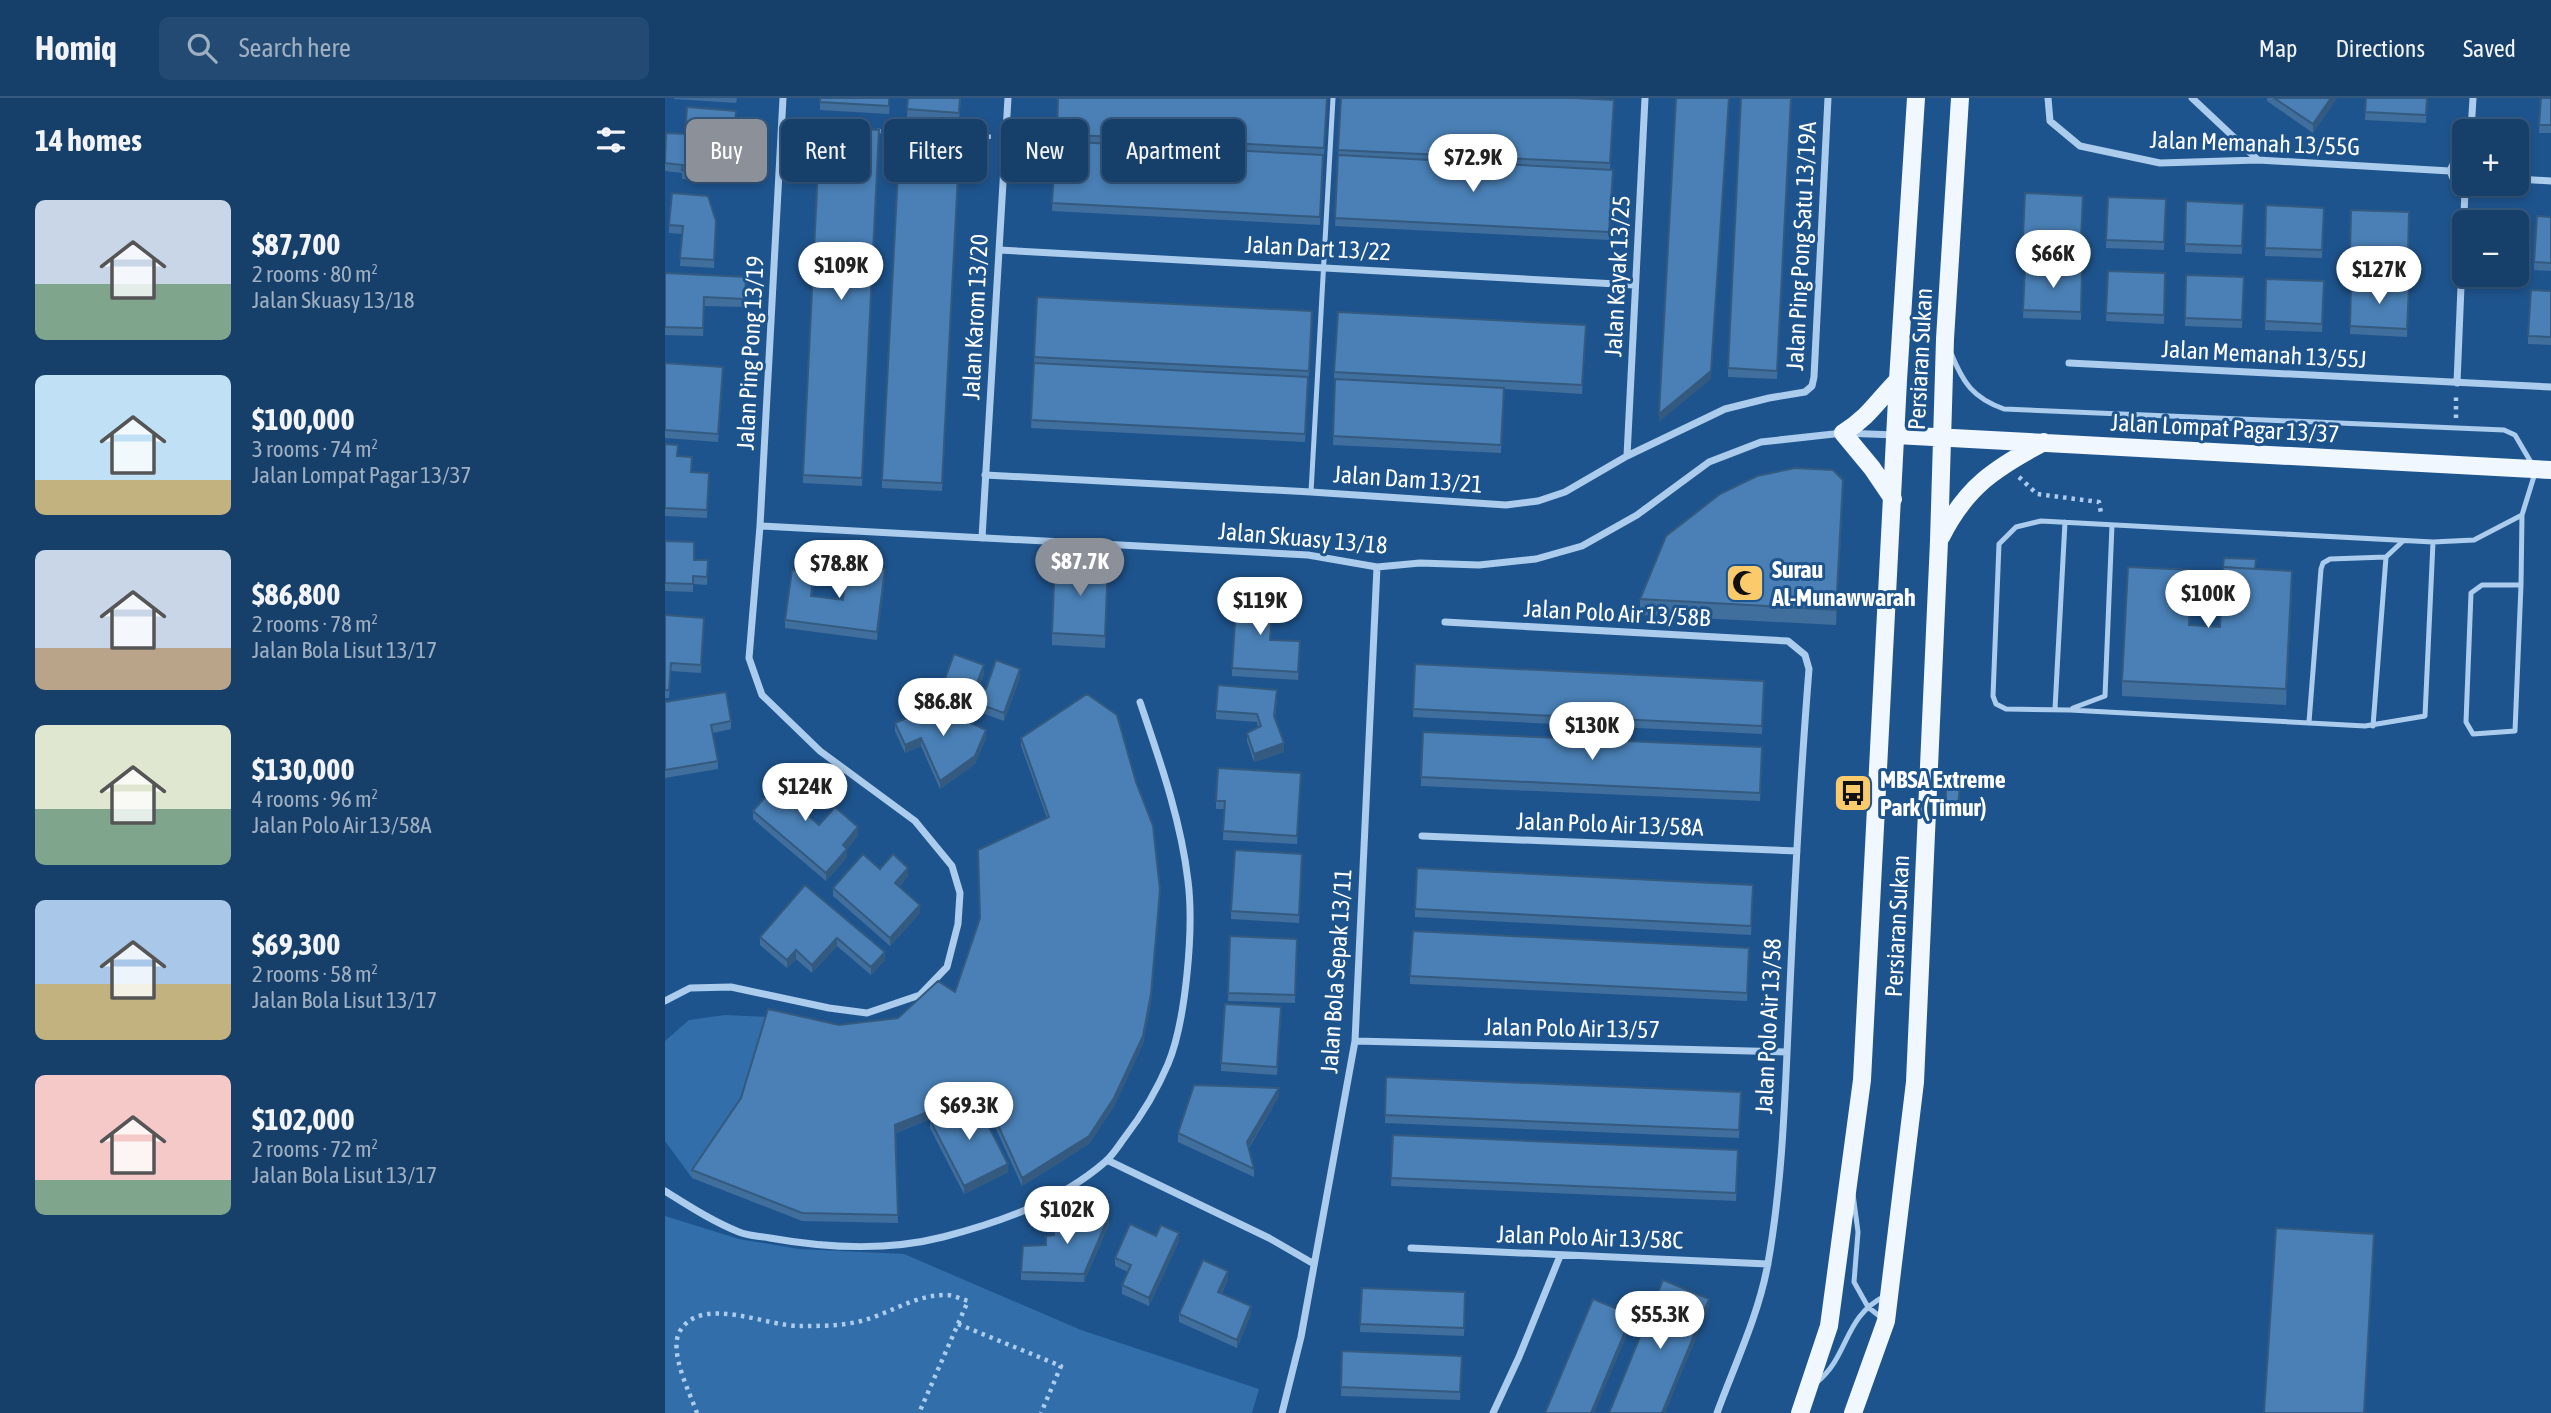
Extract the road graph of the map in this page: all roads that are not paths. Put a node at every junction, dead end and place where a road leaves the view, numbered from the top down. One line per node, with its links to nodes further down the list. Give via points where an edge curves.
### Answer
1 (783, 98): 40 (street, Jalan Ping Pong 13/19)
2 (1008, 98): 19 (street, Jalan Karom 13/20)
3 (1333, 98): 20 (lane)
4 (1645, 98): 21 (street, Jalan Kayak 13/25)
5 (1828, 98): 27 (street, Jalan Ping Pong Satu 13/19A, via 1814,377)
6 (1916, 98): 24 (main road, Persiaran Sukan)
7 (1960, 98): 22 (main road, Persiaran Sukan)
8 (2048, 98): 12 (street, Jalan Memanah 13/55G, via 2050,121 2080,146 2161,163)
9 (2192, 98): 12 (street)
10 (2473, 98): 11 (street)
11 (2472, 119)
12 (2258, 160): 14 (street, Jalan Memanah 13/55G)
13 (2452, 167): 14 (street)
14 (2450, 171): 15 (street)
15 (2452, 176)
16 (2529, 180): 17 (street)
17 (2551, 181)
18 (2465, 196): 25 (street)
19 (999, 250): 20 (street, Jalan Dart 13/22); 34 (street, Jalan Karom 13/20)
20 (1324, 268): 21 (street, Jalan Dart 13/22); 35 (lane)
21 (1635, 285): 32 (street, Jalan Kayak 13/25)
22 (1945, 339): 30 (main road, Persiaran Sukan); 33 (lane, via 1960,377 1986,402 2004,409 2504,430 2515,435)
23 (2069, 363): 25 (street, Jalan Memanah 13/55J)
24 (1898, 380): 28 (main road, via 1861,422); 29 (main road, Persiaran Sukan)
25 (2457, 383): 26 (street, Jalan Memanah 13/55J)
26 (2551, 387)
27 (1805, 392): 32 (street, Jalan Dam 13/21, via 1725,409)
28 (1843, 433): 29 (street, Jalan Skuasy 13/18); 36 (main road); 46 (street, Jalan Skuasy 13/18, via 1761,442 1709,462 1637,515 1582,545 1535,559)
29 (1896, 435): 30 (main road, Jalan Lompat Pagar 13/37); 36 (main road, Persiaran Sukan)
30 (1941, 437): 31 (main road, Jalan Lompat Pagar 13/37); 42 (main road, Persiaran Sukan)
31 (2044, 442): 33 (main road, Jalan Lompat Pagar 13/37); 42 (main road, via 1995,470 1974,488)
32 (1627, 456): 35 (street, Jalan Dam 13/21, via 1565,492 1506,505)
33 (2543, 470): 37 (lane)
34 (985, 475): 35 (street, Jalan Dam 13/21); 41 (street, Jalan Karom 13/20)
35 (1311, 492)
36 (1893, 499): 61 (main road, Persiaran Sukan, via 1861,1080)
37 (2522, 515): 44 (lane, via 2474,540); 47 (lane)
38 (2065, 522): 39 (lane); 51 (lane); 51 (lane, via 2016,527 1999,544 1993,696 1996,704 2006,709)
39 (2112, 525): 43 (lane); 52 (lane, via 2105,696)
40 (760, 526): 41 (street, Jalan Skuasy 13/18); 57 (street, Jalan Ping Pong 13/19, via 749,658 762,695 820,751 915,821 952,866 960,893 958,924 947,967 920,995 866,1013 731,987 690,988)
41 (982, 538): 46 (street, Jalan Skuasy 13/18, via 1308,555)
42 (1939, 541): 67 (main road, Persiaran Sukan, via 1915,1082)
43 (2403, 541): 44 (lane); 45 (lane)
44 (2433, 542): 54 (lane, via 2425,716)
45 (2386, 557): 53 (lane, via 2323,563); 54 (lane)
46 (1377, 567): 58 (street, Jalan Bola Sepak 13/11)
47 (2521, 585): 47 (lane, via 2515,731 2473,734 2466,722 2471,593 2482,585)
48 (1444, 622): 49 (street, Jalan Polo Air 13/58B)
49 (1788, 641): 56 (street, Jalan Polo Air 13/58, via 1805,655 1809,669)
50 (1140, 702): 60 (street, via 1174,810 1189,882 1189,940 1183,1003 1168,1063 1140,1118)
51 (2055, 709): 52 (lane)
52 (2070, 709): 53 (lane)
53 (2309, 722): 54 (lane)
54 (2373, 726)
55 (1422, 836): 56 (street, Jalan Polo Air 13/58A)
56 (1797, 851): 59 (street, Jalan Polo Air 13/58)
57 (665, 1001)
58 (1355, 1041): 59 (street, Jalan Polo Air 13/57); 65 (street, Jalan Bola Sepak 13/11)
59 (1787, 1052): 66 (street, Jalan Polo Air 13/58)
60 (1107, 1160): 62 (street, via 1076,1184 1030,1209 921,1242 812,1244 741,1233); 65 (street)
61 (1849, 1176): 68 (lane, via 1858,1232 1854,1282); 70 (main road, Persiaran Sukan, via 1829,1326)
62 (665, 1191)
63 (1411, 1248): 64 (street, Jalan Polo Air 13/58C)
64 (1560, 1256): 66 (street, Jalan Polo Air 13/58C); 72 (street)
65 (1314, 1264): 71 (street, Jalan Bola Sepak 13/11)
66 (1768, 1264): 73 (street, Jalan Polo Air 13/58, via 1759,1302)
67 (1890, 1293): 68 (lane); 69 (main road, Persiaran Sukan)
68 (1868, 1307): 69 (lane); 70 (lane, via 1850,1328 1837,1360)
69 (1886, 1321): 75 (main road, Persiaran Sukan)
70 (1809, 1388): 74 (main road, Persiaran Sukan)
71 (1282, 1413)
72 (1493, 1413)
73 (1717, 1413)
74 (1800, 1413)
75 (1853, 1413)

